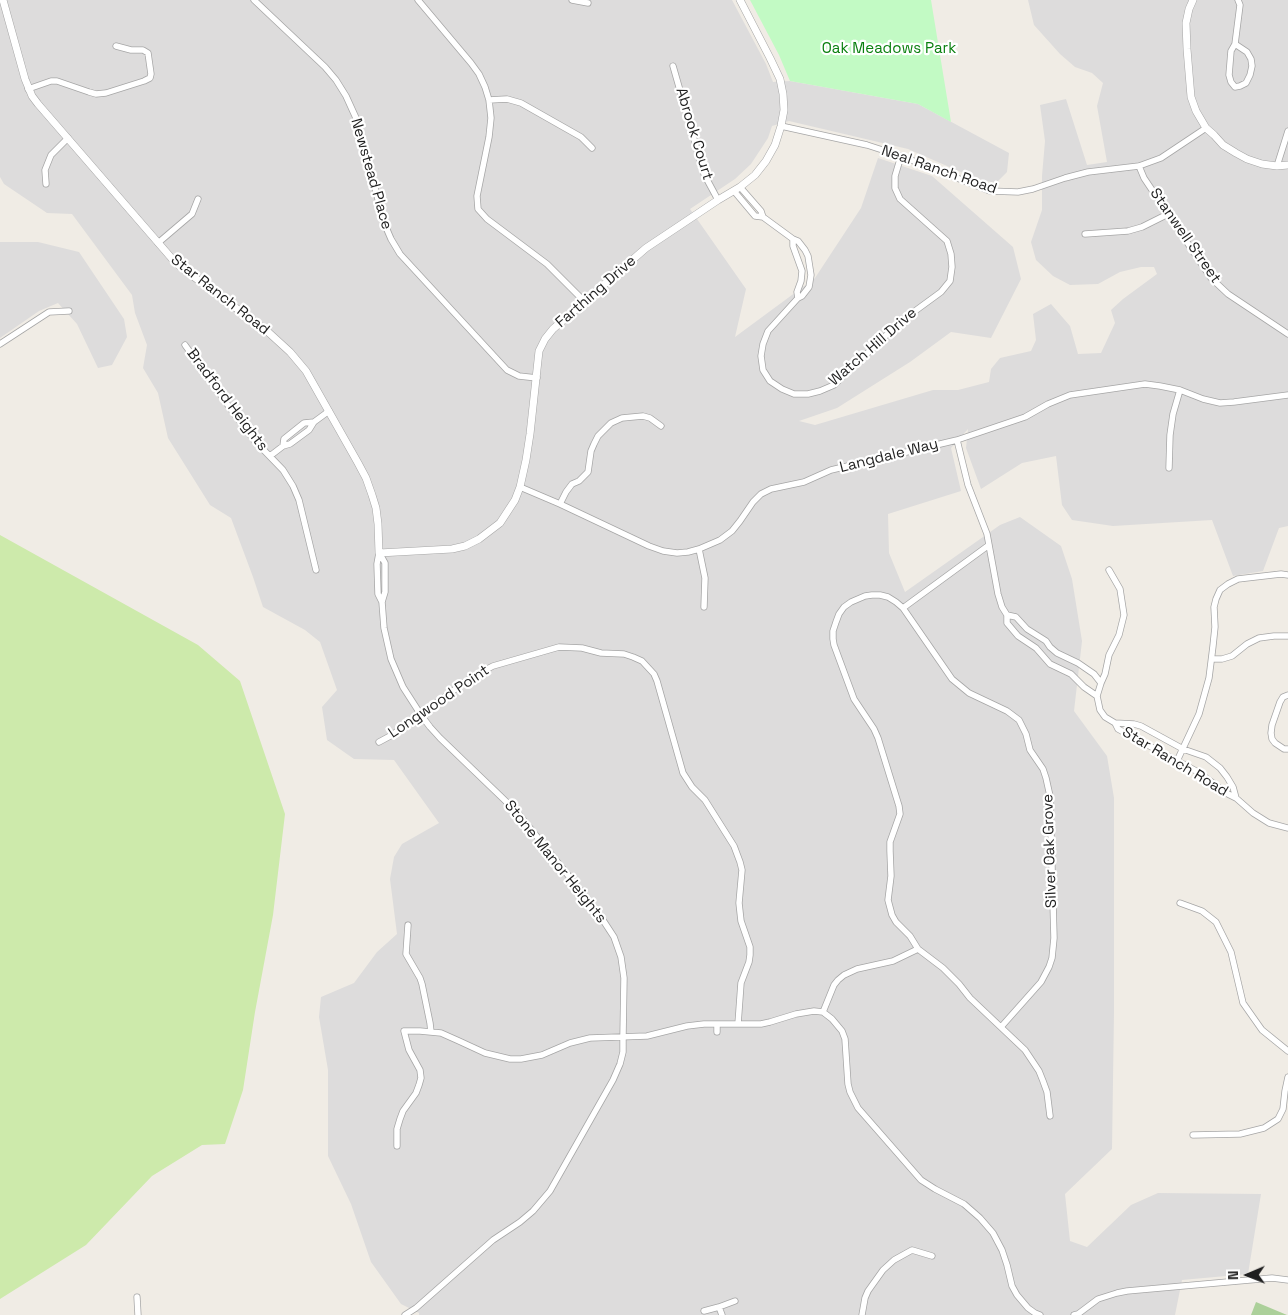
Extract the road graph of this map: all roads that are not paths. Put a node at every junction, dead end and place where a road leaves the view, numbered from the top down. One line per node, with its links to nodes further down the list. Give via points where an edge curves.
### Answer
1 (2, 0): 9 (street, Star Ranch Road)
2 (254, 0): 38 (street, Newstead Place, via 325,67 346,96 356,118 385,224 400,254 507,370 519,376)
3 (418, 0): 14 (street, via 479,74)
4 (572, 0): 8 (street)
5 (740, 0): 15 (street, Farthing Drive, via 780,79 784,110)
6 (1193, 0): 16 (street, via 1186,23 1189,83 1196,111)
7 (1238, 0): 10 (street)
8 (588, 3)
9 (3, 10): 13 (street, Star Ranch Road)
10 (1235, 44): 10 (street, via 1231,51 1229,75 1231,82 1240,86 1246,83 1252,66 1247,52)
11 (116, 46): 13 (street, via 148,53 150,78 96,94 57,81)
12 (673, 66): 27 (street, Abrook Court, via 704,174)
13 (28, 89): 18 (street, Star Ranch Road)
14 (489, 100): 19 (street, via 521,102); 33 (street, via 491,118 477,196 478,209 547,264)
15 (781, 126): 20 (street, Neal Ranch Road); 25 (street, Farthing Drive, via 766,162)
16 (1206, 128): 22 (street, Neal Ranch Road, via 1161,158); 23 (street, via 1223,145 1247,159)
17 (1288, 131): 23 (street)
18 (68, 138): 24 (street, via 51,155 45,170); 31 (street, Star Ranch Road)
19 (592, 148)
20 (901, 156): 22 (street, Neal Ranch Road, via 978,187 1003,192 1033,189 1088,172); 32 (street, Watch Hill Drive, via 895,176 900,199 947,241 952,267 950,280 941,292 900,322 834,385 808,394 782,390 770,381 762,356 768,332)
21 (1288, 165): 23 (street)
22 (1138, 166): 28 (street, Stanwell Street)
23 (1277, 166)
24 (46, 184)
25 (737, 189): 27 (street, Farthing Drive); 30 (street, Watch Hill Drive, via 755,216 763,217)
26 (198, 199): 31 (street, via 192,214)
27 (718, 200): 33 (street, Farthing Drive, via 646,248)
28 (1168, 214): 29 (street, via 1128,231); 35 (street, Stanwell Street, via 1211,278 1228,294)
29 (1085, 234)
30 (793, 239): 32 (street, via 802,275); 32 (street, Watch Hill Drive, via 805,250 811,275 809,287)
31 (158, 244): 41 (street, Star Ranch Road, via 182,268 285,347 306,371)
32 (798, 298)
33 (584, 301): 38 (street, Farthing Drive, via 545,339 539,350)
34 (69, 311): 36 (street, via 49,312)
35 (1288, 334)
36 (0, 344)
37 (185, 345): 44 (street, Bradford Heights, via 254,440)
38 (537, 378): 46 (street, Farthing Drive)
39 (1180, 390): 40 (street, Langdale Way, via 1220,403); 43 (street, Langdale Way, via 1145,384 1070,395 1025,417); 45 (street, via 1172,421)
40 (1288, 395)
41 (329, 411): 44 (street, Bradford Heights, via 314,422 304,423); 50 (street, Star Ranch Road, via 372,494)
42 (661, 426): 47 (street, via 643,416 610,423 594,444 588,472 572,484)
43 (956, 440): 48 (street, Star Ranch Road); 49 (street, Langdale Way, via 831,470 804,482 771,489 753,502 732,531)
44 (270, 456): 51 (street, Bradford Heights, via 296,492)
45 (1169, 468)
46 (520, 487): 47 (street, Langdale Way); 50 (street, Farthing Drive, via 500,523 465,546)
47 (560, 504): 49 (street, Langdale Way, via 663,551 677,553)
48 (988, 544): 55 (street); 56 (street, Star Ranch Road, via 998,594)
49 (699, 549): 54 (street, via 705,578)
50 (380, 553): 64 (street, Stone Manor Heights, via 378,594 391,659 403,687)
51 (316, 570)
52 (1109, 570): 61 (street, via 1120,589 1124,615)
53 (1288, 575): 58 (street, via 1238,579 1220,590 1214,607)
54 (704, 607)
55 (903, 608): 74 (street, Silver Oak Grove, via 880,595 859,598 839,614 833,639 854,699 874,729 897,798 900,814 890,842 888,900 896,922); 78 (street, Silver Oak Grove, via 952,679 969,693 1019,720 1048,786 1052,958 1041,982)
56 (1007, 615): 59 (street, via 1016,617 1057,653); 60 (street, Star Ranch Road, via 1007,623 1018,636 1036,648 1050,664)
57 (1288, 636): 58 (street, via 1259,638 1232,656)
58 (1212, 659): 67 (street, via 1200,714)
59 (1078, 663): 60 (street); 61 (street)
60 (1071, 674): 63 (street, Star Ranch Road)
61 (1101, 683): 63 (street)
62 (1288, 695): 68 (street, via 1280,702 1271,733 1275,743)
63 (1096, 696): 65 (street, Star Ranch Road, via 1100,710)
64 (421, 715): 66 (street, Longwood Point); 77 (street, Longwood Point, via 472,676 493,666 559,646 624,654 642,661 657,682 683,773 705,800 734,846 740,862 739,902 741,921 750,946 750,962 741,983); 81 (street, Stone Manor Heights, via 440,738 517,812 608,928 623,967)
65 (1115, 723): 67 (street, Star Ranch Road, via 1141,726); 69 (street, Star Ranch Road, via 1118,729)
66 (379, 742)
67 (1183, 749): 69 (street); 70 (street, Star Ranch Road, via 1214,762 1233,787)
68 (1288, 749)
69 (1177, 761): 70 (street, Star Ranch Road)
70 (1236, 798): 71 (street, Star Ranch Road, via 1253,813)
71 (1288, 828)
72 (1180, 903): 82 (street, via 1202,911 1216,922 1230,952 1243,1003 1262,1030)
73 (408, 925): 79 (street, via 406,954 422,984)
74 (918, 949): 75 (street, via 893,961 844,975 834,985); 78 (street, Silver Oak Grove, via 943,968)
75 (822, 1012): 77 (street, via 796,1014 760,1024); 93 (street, via 832,1019 845,1039 846,1073 858,1108 921,1180 964,1204 993,1233 1002,1250 1012,1286 1022,1302)
76 (717, 1024): 77 (street); 80 (street); 81 (street, via 696,1024 647,1036)
77 (738, 1024)
78 (1001, 1026): 84 (street, Silver Oak Grove, via 1039,1071 1047,1092)
79 (431, 1032): 81 (street, via 510,1059 532,1058 590,1038); 86 (street, via 404,1031 409,1050 420,1070 420,1085 402,1111)
80 (717, 1032)
81 (623, 1036): 95 (street, Stone Manor Heights, via 620,1064 614,1080 541,1204 493,1240)
82 (1288, 1051)
83 (1288, 1077): 85 (street, via 1283,1109 1278,1119 1264,1128 1240,1134)
84 (1050, 1116)
85 (1193, 1135)
86 (397, 1146)
87 (932, 1256): 97 (street, via 912,1250 894,1260 868,1291)
88 (1288, 1280): 98 (street, via 1272,1278 1127,1291 1098,1300)
89 (137, 1297): 94 (street)
90 (735, 1300): 91 (street)
91 (719, 1307): 92 (street); 96 (street)
92 (704, 1311)
93 (1036, 1314)
94 (138, 1315)
95 (406, 1315)
96 (722, 1315)
97 (862, 1315)
98 (1074, 1315)

